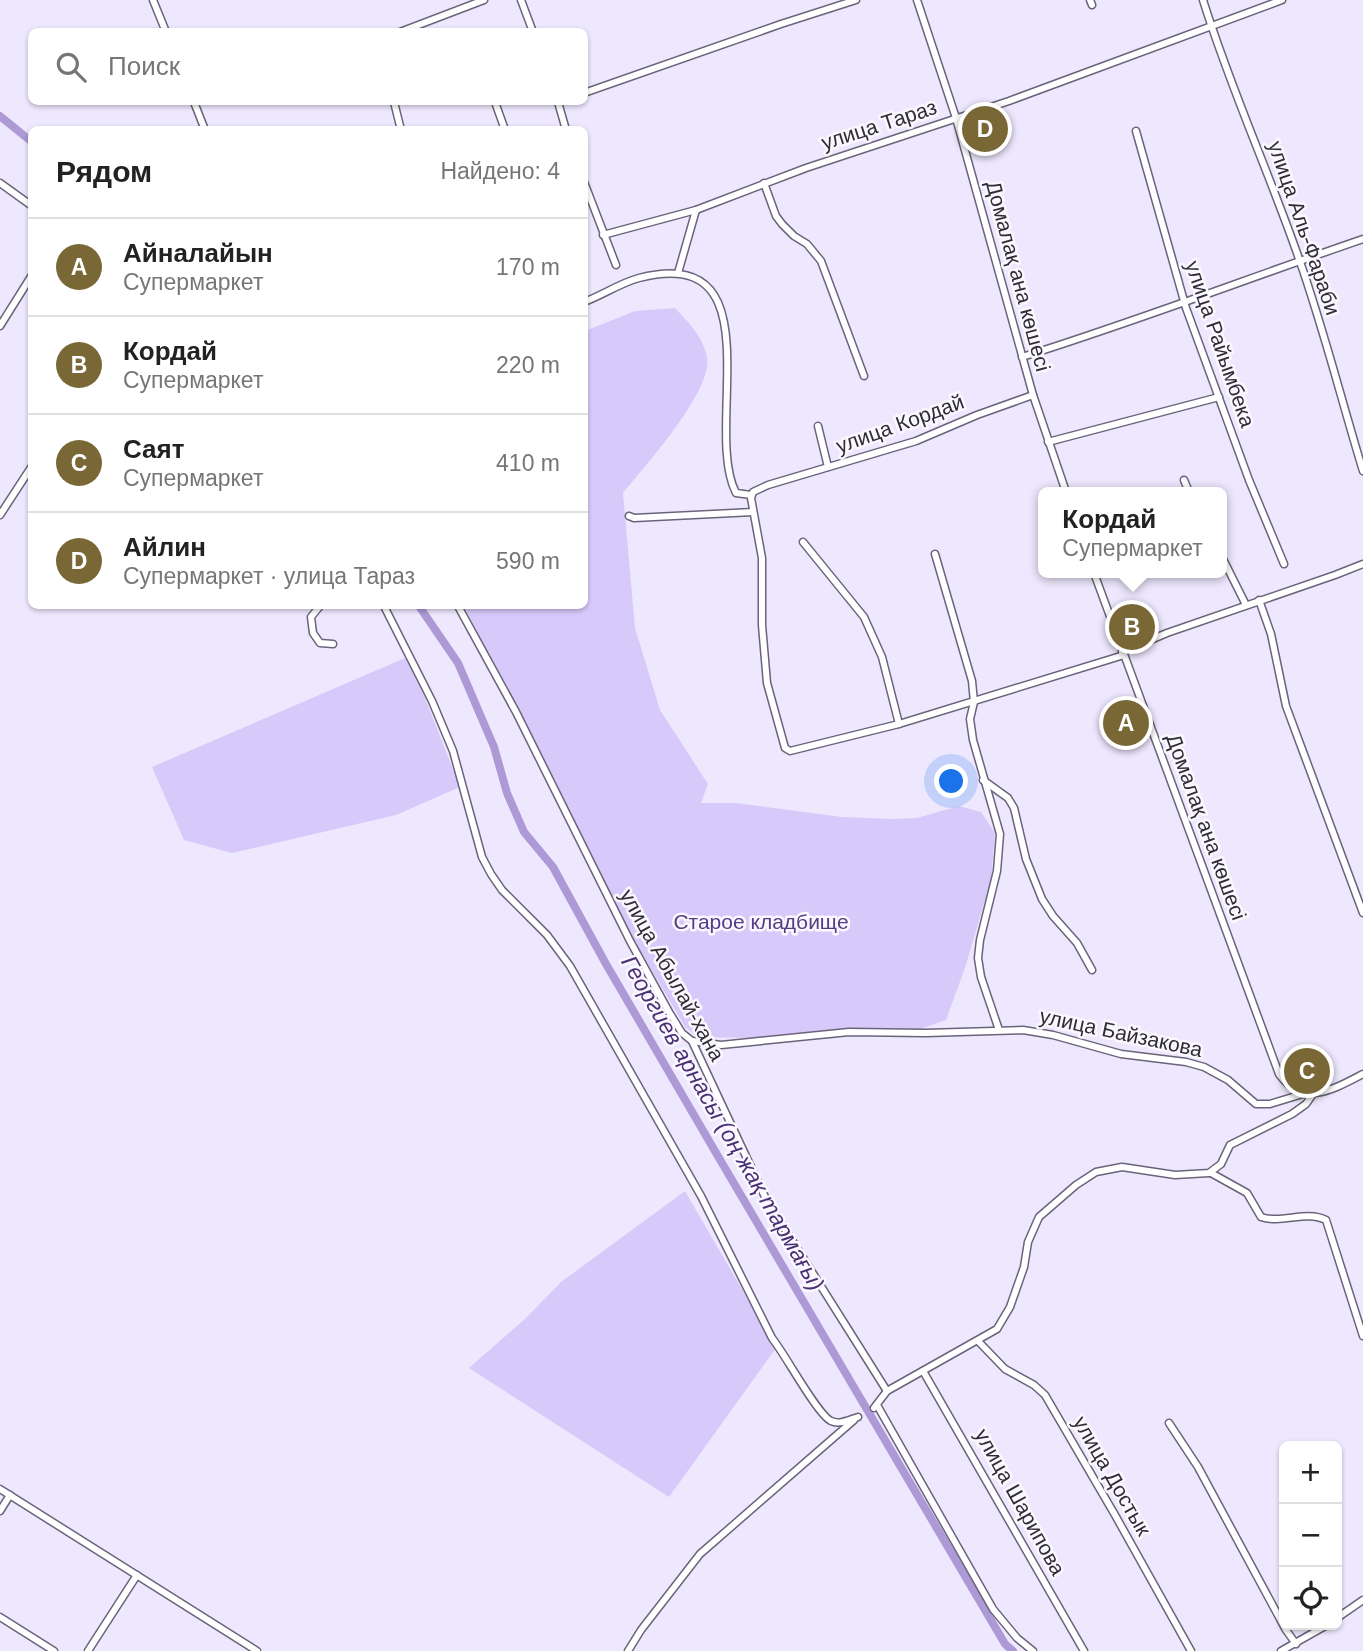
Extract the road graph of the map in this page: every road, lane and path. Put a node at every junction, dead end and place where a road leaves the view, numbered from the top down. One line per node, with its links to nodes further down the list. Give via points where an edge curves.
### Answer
1 (153, 0): 10 (street)
2 (484, 0): 8 (street)
3 (521, 0): 12 (street)
4 (856, 0): 13 (street)
5 (917, 0): 18 (street, Домалақ ана көшесі)
6 (1203, 0): 9 (street, улица Аль-Фараби)
7 (1282, 0): 9 (street, улица Тараз)
8 (462, 4): 11 (street)
9 (1211, 25): 18 (street, улица Тараз); 31 (street, улица Аль-Фараби)
10 (164, 28)
11 (409, 28)
12 (532, 28)
13 (588, 92)
14 (197, 105): 19 (street)
15 (395, 105): 20 (street)
16 (496, 105): 21 (street)
17 (560, 105): 22 (street)
18 (956, 118): 25 (street, улица Тараз); 38 (street, Домалақ ана көшесі)
19 (204, 126)
20 (400, 126)
21 (504, 126)
22 (565, 126)
23 (1136, 131): 36 (street, улица Райымбека)
24 (0, 183): 27 (street)
25 (764, 183): 28 (street, улица Тараз); 39 (street, via 776,216 821,261)
26 (588, 192): 29 (street)
27 (28, 203)
28 (696, 210): 29 (street, улица Тараз); 33 (street)
29 (603, 235): 32 (street)
30 (1363, 239): 31 (street)
31 (1300, 260): 36 (street); 45 (street, улица Аль-Фараби)
32 (616, 265)
33 (678, 273): 35 (street, via 631,281); 50 (street, via 702,280 718,302 726,335 727,461 734,491)
34 (28, 281): 37 (street)
35 (588, 300)
36 (1185, 303): 38 (street); 41 (street, улица Райымбека)
37 (0, 326)
38 (1022, 357): 40 (street, Домалақ ана көшесі)
39 (864, 376)
40 (1033, 395): 43 (street, Домалақ ана көшесі); 44 (street, улица Кордай, via 916,441)
41 (1219, 397): 43 (street); 56 (street, улица Райымбека)
42 (818, 426): 44 (street)
43 (1048, 442): 48 (street, Домалақ ана көшесі)
44 (828, 467): 50 (street, улица Кордай)
45 (1363, 471)
46 (28, 472): 52 (street)
47 (1184, 480): 49 (street)
48 (1064, 487)
49 (1187, 487)
50 (752, 493): 51 (street)
51 (753, 512): 53 (street); 68 (street, via 762,558 767,684 785,748 793,750)
52 (0, 515)
53 (629, 516)
54 (803, 542): 68 (street, via 864,617 882,657)
55 (936, 554): 67 (street, via 969,668)
56 (1284, 564)
57 (1363, 564): 60 (street)
58 (1227, 568): 61 (street)
59 (1096, 578): 66 (street, Домалақ ана көшесі)
60 (1259, 600): 61 (street); 70 (street, via 1286,706)
61 (1245, 605): 66 (street)
62 (317, 609): 65 (street, via 310,617 313,633 320,643)
63 (386, 609): 94 (street, via 453,751 482,857 491,874 570,965 701,1196 772,1338 821,1413 832,1422 858,1417 700,1554)
64 (460, 609): 73 (street, улица Абылай-хана, via 630,941 669,1012)
65 (333, 644)
66 (1123, 654): 67 (street); 75 (street, Домалақ ана көшесі, via 1279,1074 1292,1090)
67 (974, 702): 68 (street); 69 (street, via 970,719)
68 (899, 724)
69 (983, 780): 71 (street, via 1014,808 1026,859 1042,899); 72 (street, via 997,821 1000,850 978,958)
70 (1363, 913)
71 (1093, 970)
72 (999, 1030): 73 (street, улица Байзакова, via 849,1032 721,1045); 75 (street, улица Байзакова, via 1053,1035 1121,1054 1204,1067 1256,1104)
73 (692, 1041): 80 (street, улица Абылай-хана, via 766,1199)
74 (1363, 1074): 75 (street, улица Байзакова, via 1337,1087)
75 (1309, 1093): 76 (street, via 1306,1104 1292,1114 1230,1144 1221,1164)
76 (1210, 1173): 77 (street, via 1247,1193 1261,1217 1317,1216 1326,1220); 78 (street, via 1175,1175 1122,1167 1096,1172 1076,1185 1039,1217 1004,1320)
77 (1363, 1336)
78 (978, 1341): 79 (street); 97 (street, улица Достык, via 1005,1368 1045,1395 1069,1429)
79 (923, 1371): 80 (street); 96 (street, улица Шарипова)
80 (887, 1391): 95 (street, via 875,1406 993,1609)
81 (1169, 1423): 90 (street)
82 (0, 1489): 83 (street)
83 (10, 1496): 84 (street); 85 (street)
84 (0, 1511)
85 (137, 1575): 92 (street); 93 (street)
86 (1363, 1600): 87 (street)
87 (1342, 1615)
88 (0, 1617): 91 (street)
89 (1318, 1630): 90 (street)
90 (1296, 1644): 98 (street)
91 (54, 1651)
92 (88, 1651)
93 (257, 1651)
94 (628, 1651)
95 (1033, 1651)
96 (1084, 1651)
97 (1191, 1651)
98 (1281, 1651)

